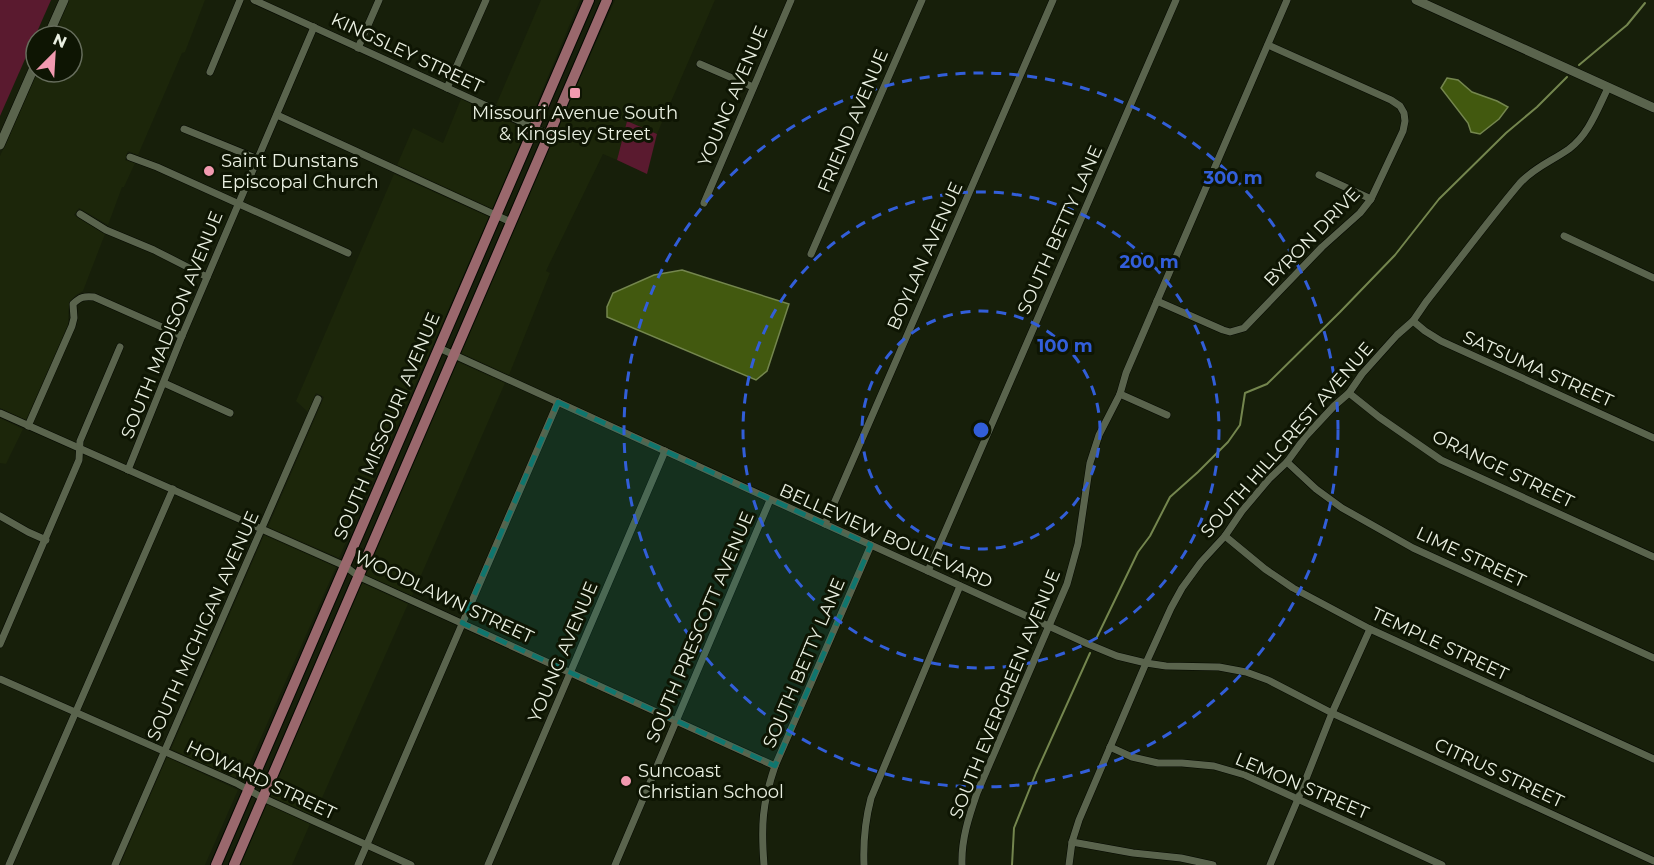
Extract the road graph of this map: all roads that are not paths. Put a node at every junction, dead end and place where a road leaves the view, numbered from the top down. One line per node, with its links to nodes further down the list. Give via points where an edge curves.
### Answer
1 (64, 0): 16 (street)
2 (240, 0): 21 (street)
3 (254, 0): 15 (street, KINGSLEY STREET)
4 (274, 0): 15 (street)
5 (379, 0): 19 (street)
6 (486, 0): 24 (street)
7 (589, 0): 28 (main road, SOUTH MISSOURI AVENUE)
8 (607, 0): 30 (main road, SOUTH MISSOURI AVENUE)
9 (791, 0): 23 (street, YOUNG AVENUE)
10 (922, 0): 43 (street, FRIEND AVENUE)
11 (1053, 0): 69 (street, BOYLAN AVENUE)
12 (1176, 0): 76 (street, SOUTH BETTY LANE)
13 (1287, 0): 18 (street, SOUTH EVERGREEN AVENUE)
14 (1416, 0): 25 (street)
15 (270, 8): 17 (street, KINGSLEY STREET)
16 (53, 24)
17 (314, 27): 19 (street, KINGSLEY STREET); 27 (street, SOUTH MADISON AVENUE)
18 (1268, 45): 35 (street, BYRON DRIVE, via 1400,106 1405,121 1403,131); 46 (street, SOUTH EVERGREEN AVENUE)
19 (358, 48): 24 (street, KINGSLEY STREET)
20 (700, 64): 23 (street)
21 (210, 72)
22 (27, 84): 31 (street)
23 (753, 87): 36 (street, YOUNG AVENUE)
24 (447, 88): 28 (street, KINGSLEY STREET)
25 (1608, 88): 26 (street); 47 (street, SOUTH HILLCREST AVENUE, via 1580,139 1522,181)
26 (1654, 108)
27 (277, 115): 33 (street, SOUTH MADISON AVENUE); 39 (street)
28 (534, 128): 30 (street, KINGSLEY STREET); 39 (main road, SOUTH MISSOURI AVENUE)
29 (184, 129): 33 (street)
30 (548, 134): 40 (main road, SOUTH MISSOURI AVENUE)
31 (0, 145)
32 (130, 157): 37 (street)
33 (258, 159): 37 (street, SOUTH MADISON AVENUE)
34 (1319, 176): 35 (street)
35 (1371, 199): 46 (street, BYRON DRIVE, via 1245,328 1222,330)
36 (704, 203)
37 (238, 204): 42 (street); 44 (street, SOUTH MADISON AVENUE)
38 (80, 214): 44 (street)
39 (496, 215): 40 (street); 50 (main road, SOUTH MISSOURI AVENUE)
40 (511, 222): 51 (main road, SOUTH MISSOURI AVENUE)
41 (1564, 236): 45 (street)
42 (348, 253)
43 (811, 255)
44 (207, 277): 48 (street, SOUTH MADISON AVENUE)
45 (1654, 278)
46 (1157, 301): 54 (street, SOUTH EVERGREEN AVENUE)
47 (1413, 321): 53 (street, SOUTH HILLCREST AVENUE); 61 (street, SATSUMA STREET, via 1441,341)
48 (182, 336): 52 (street, SOUTH MADISON AVENUE); 60 (street, via 94,297 78,298 73,303 72,326)
49 (120, 347): 62 (street)
50 (439, 348): 51 (street, BELLEVIEW BOULEVARD); 75 (main road, SOUTH MISSOURI AVENUE)
51 (454, 354): 56 (street, BELLEVIEW BOULEVARD); 77 (main road, SOUTH MISSOURI AVENUE)
52 (164, 383): 58 (street); 65 (street, SOUTH MADISON AVENUE)
53 (1349, 393): 64 (street, SOUTH HILLCREST AVENUE, via 1306,436); 74 (street, ORANGE STREET, via 1441,460)
54 (1120, 394): 59 (street); 80 (street, SOUTH EVERGREEN AVENUE, via 1090,463 1067,584)
55 (318, 399): 70 (street, SOUTH MICHIGAN AVENUE)
56 (558, 402): 63 (street, BELLEVIEW BOULEVARD); 79 (street)
57 (0, 413): 60 (street, WOODLAWN STREET)
58 (230, 413)
59 (1167, 415)
60 (28, 426): 62 (street, WOODLAWN STREET)
61 (1654, 438)
62 (79, 449): 65 (street, WOODLAWN STREET); 72 (street, via 79,460)
63 (665, 452): 67 (street, BELLEVIEW BOULEVARD); 85 (street, YOUNG AVENUE)
64 (1287, 462): 71 (street, SOUTH HILLCREST AVENUE, via 1269,478); 83 (street, LIME STREET, via 1342,508 1413,548)
65 (128, 470): 66 (street, WOODLAWN STREET)
66 (173, 489): 70 (street, WOODLAWN STREET); 87 (street)
67 (770, 500): 69 (street, BELLEVIEW BOULEVARD); 89 (street, SOUTH PRESCOTT AVENUE)
68 (0, 516): 72 (street)
69 (825, 524): 73 (street, BELLEVIEW BOULEVARD)
70 (262, 529): 75 (street, WOODLAWN STREET); 91 (street, SOUTH MICHIGAN AVENUE)
71 (1225, 536): 81 (street, TEMPLE STREET, via 1293,588); 84 (street, SOUTH HILLCREST AVENUE, via 1182,588)
72 (46, 540): 82 (street)
73 (871, 545): 76 (street, BELLEVIEW BOULEVARD); 93 (street, SOUTH BETTY LANE)
74 (1654, 557)
75 (345, 566): 77 (street, WOODLAWN STREET); 94 (main road, SOUTH MISSOURI AVENUE)
76 (928, 571): 78 (street, BELLEVIEW BOULEVARD)
77 (358, 576): 79 (street, WOODLAWN STREET); 95 (main road, SOUTH MISSOURI AVENUE)
78 (960, 586): 80 (street, BELLEVIEW BOULEVARD); 109 (street, via 871,798 865,822)
79 (462, 623): 85 (street, WOODLAWN STREET); 98 (street)
80 (1049, 626): 84 (street, BELLEVIEW BOULEVARD, via 1117,656); 110 (street, SOUTH EVERGREEN AVENUE, via 977,793)
81 (1370, 630): 88 (street); 92 (street, TEMPLE STREET)
82 (0, 644)
83 (1654, 658)
84 (1146, 663): 88 (street, BELLEVIEW BOULEVARD, via 1246,672); 90 (street, SOUTH HILLCREST AVENUE)
85 (570, 673): 89 (street, WOODLAWN STREET); 106 (street, YOUNG AVENUE)
86 (0, 679): 87 (street, HOWARD STREET)
87 (76, 712): 91 (street, HOWARD STREET); 100 (street)
88 (1332, 713): 96 (street); 99 (street, CITRUS STREET)
89 (676, 722): 93 (street, WOODLAWN STREET); 107 (street, SOUTH PRESCOTT AVENUE)
90 (1110, 747): 96 (street, LEMON STREET, via 1158,763 1214,766); 97 (street, SOUTH HILLCREST AVENUE)
91 (165, 751): 94 (street, HOWARD STREET); 101 (street, SOUTH MICHIGAN AVENUE)
92 (1654, 759)
93 (775, 766): 108 (street, SOUTH BETTY LANE, via 763,812)
94 (248, 789): 95 (street, HOWARD STREET); 102 (main road, SOUTH MISSOURI AVENUE)
95 (263, 798): 98 (street, HOWARD STREET); 103 (main road, SOUTH MISSOURI AVENUE)
96 (1298, 799): 113 (street); 114 (street, LEMON STREET)
97 (1072, 842): 111 (street, SOUTH HILLCREST AVENUE); 112 (street)
98 (366, 845): 104 (street); 105 (street, HOWARD STREET)
99 (1654, 861)
100 (9, 865)
101 (115, 865)
102 (216, 865)
103 (234, 865)
104 (358, 865)
105 (411, 865)
106 (488, 865)
107 (615, 865)
108 (764, 865)
109 (864, 865)
110 (962, 865)
111 (1069, 865)
112 (1213, 865)
113 (1270, 865)
114 (1442, 865)

